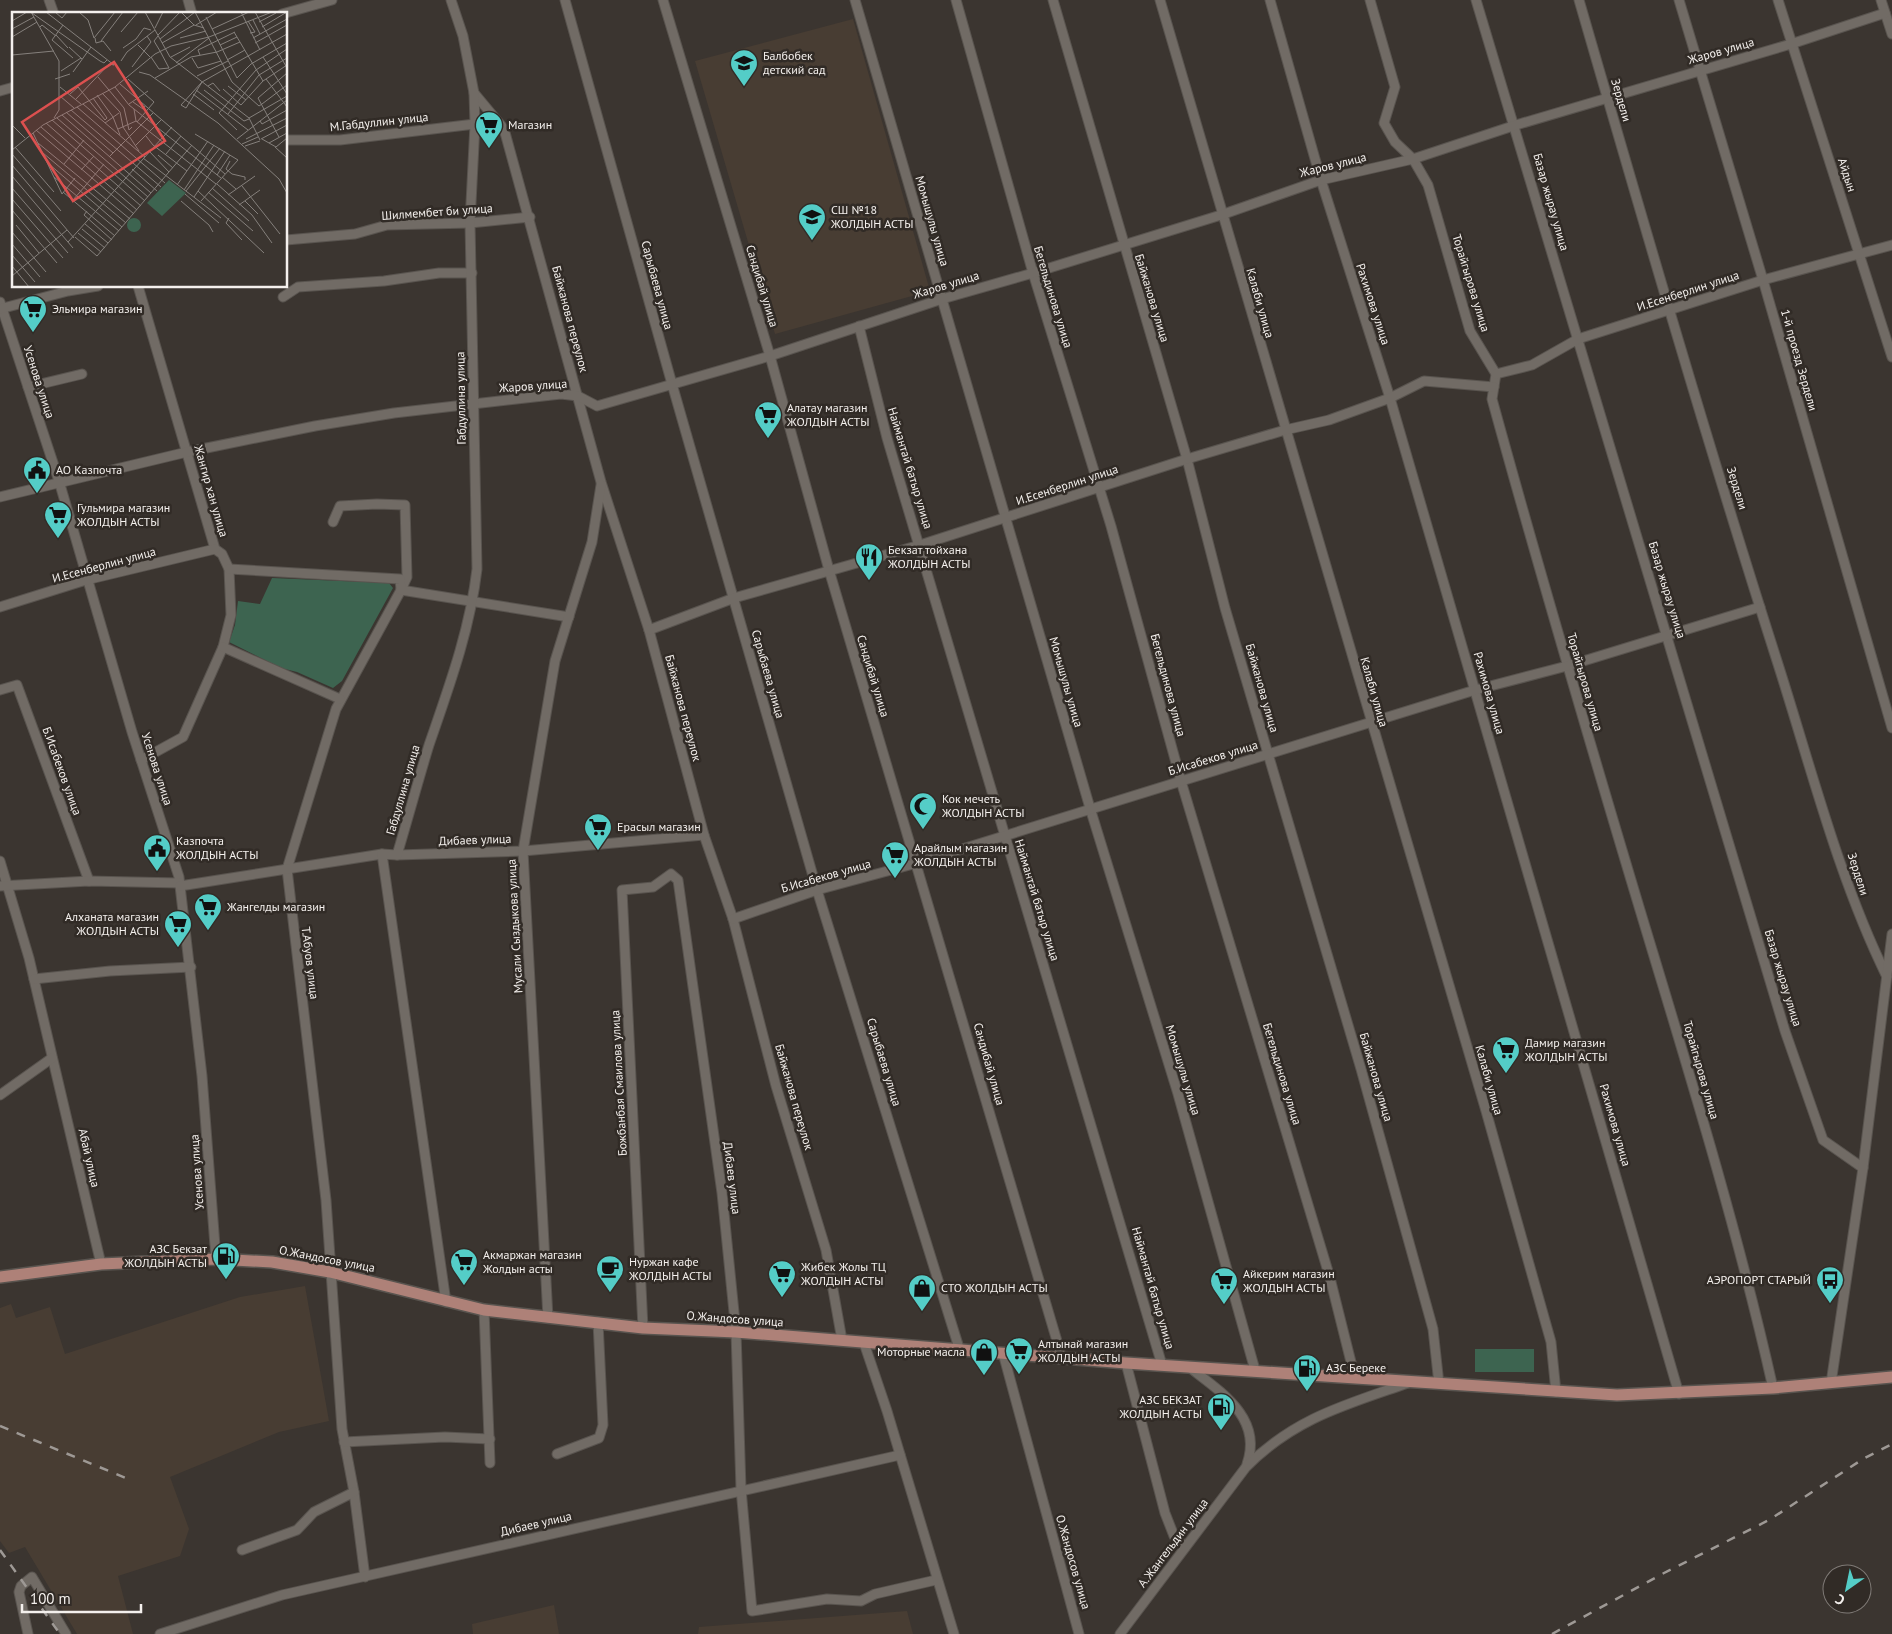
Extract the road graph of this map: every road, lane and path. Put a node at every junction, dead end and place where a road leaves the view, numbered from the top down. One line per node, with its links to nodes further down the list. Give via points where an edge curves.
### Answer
1 (49, 0): 17 (street)
2 (451, 0): 23 (street, via 463,36)
3 (565, 0): 52 (street, Сарыбаева улица)
4 (663, 0): 48 (street, Сандибай улица)
5 (855, 0): 43 (street, Момышулы улица)
6 (956, 0): 38 (street, Бегельдинова улица)
7 (1053, 0): 34 (street, Байжанова улица)
8 (1160, 0): 30 (street, Калаби улица)
9 (1270, 0): 29 (street, Рахимова улица)
10 (1370, 0): 28 (street, Торайгырова улица, via 1395,87 1384,123 1395,142)
11 (1476, 0): 26 (street, Базар жырау улица)
12 (1579, 0): 24 (street, Зердели)
13 (1680, 0): 22 (street, 1-й проезд Зердели)
14 (1778, 0): 21 (street, Айдын)
15 (1881, 0): 19 (street)
16 (326, 1): 18 (street)
17 (53, 12)
18 (288, 12)
19 (1885, 13): 20 (street); 21 (street, Жаров улица)
20 (1892, 34)
21 (1791, 44): 22 (street, Жаров улица); 36 (street, Айдын)
22 (1700, 70): 24 (street, Жаров улица); 39 (street, 1-й проезд Зердели)
23 (474, 93): 25 (street, Габдуллина улица); 31 (street, Байжанова переулок, via 504,129)
24 (1608, 99): 26 (street, Жаров улица); 45 (street, Зердели)
25 (475, 124): 27 (street, М.Габдуллин улица, via 340,140); 32 (street, Габдуллина улица)
26 (1516, 125): 28 (street, Жаров улица); 47 (street, Базар жырау улица)
27 (288, 140)
28 (1413, 159): 29 (street, Жаров улица); 51 (street, Торайгырова улица, via 1428,184 1470,331)
29 (1321, 180): 30 (street, Жаров улица); 56 (street, Рахимова улица)
30 (1221, 215): 34 (street, Жаров улица); 58 (street, Калаби улица)
31 (530, 217): 32 (street, Шилмембет би улица); 55 (street, Байжанова переулок)
32 (470, 223): 33 (street, Шилмембет би улица, via 387,225 355,234); 37 (street, Габдуллина улица)
33 (288, 240)
34 (1123, 245): 38 (street, Жаров улица); 60 (street, Байжанова улица)
35 (1892, 245): 36 (street, И.Есенберлин улица)
36 (1859, 254): 39 (street, И.Есенберлин улица); 49 (street, Айдын)
37 (472, 273): 42 (street, via 298,287); 57 (street, Габдуллина улица)
38 (1033, 274): 43 (street, Жаров улица); 63 (street, Бегельдинова улица)
39 (1763, 280): 45 (street, И.Есенберлин улица); 86 (street, 1-й проезд Зердели)
40 (86, 288): 44 (street)
41 (139, 288): 59 (street, Жангир хан улица)
42 (283, 297)
43 (942, 299): 46 (street, Жаров улица); 65 (street, Момышулы улица)
44 (1, 306): 53 (street, Усенова улица)
45 (1671, 311): 47 (street, И.Есенберлин улица); 76 (street, Зердели)
46 (859, 326): 48 (street, Жаров улица); 67 (street, Наймантай батыр улица, via 887,438)
47 (1578, 339): 51 (street, И.Есенберлин улица, via 1532,365); 79 (street, Базар жырау улица)
48 (770, 356): 52 (street, Жаров улица); 70 (street, Сандибай улица)
49 (1892, 357)
50 (82, 374): 53 (street)
51 (1496, 374): 54 (street, Торайгырова улица)
52 (672, 384): 55 (street, Жаров улица, via 597,406); 73 (street, Сарыбаева улица)
53 (28, 387): 61 (street, Усенова улица)
54 (1494, 387): 56 (street, И.Есенберлин улица, via 1424,381); 81 (street, Торайгырова улица, via 1492,398)
55 (578, 396): 57 (street, Жаров улица, via 561,394); 62 (street, Байжанова переулок)
56 (1390, 398): 58 (street, И.Есенберлин улица, via 1329,420); 83 (street, Рахимова улица)
57 (473, 404): 59 (street, Жаров улица, via 332,424); 74 (street, Габдуллина улица, via 477,568)
58 (1285, 430): 60 (street, И.Есенберлин улица); 85 (street, Калаби улица)
59 (187, 452): 61 (street, Жаров улица); 68 (street, Жангир хан улица)
60 (1187, 459): 63 (street, И.Есенберлин улица); 87 (street, Байжанова улица, via 1225,608)
61 (58, 481): 64 (street, Жаров улица); 71 (street, Усенова улица)
62 (601, 482): 77 (street, Мусали Сыздыкова улица, via 592,542); 78 (street, Байжанова переулок)
63 (1098, 488): 65 (street, И.Есенберлин улица); 89 (street, Бегельдинова улица)
64 (0, 497)
65 (1006, 517): 67 (street, И.Есенберлин улица); 90 (street, Момышулы улица)
66 (334, 522): 72 (street, via 340,506 405,505 406,577)
67 (920, 545): 70 (street, И.Есенберлин улица); 91 (street, Наймантай батыр улица)
68 (215, 549): 69 (street, Жангир хан улица, via 222,554); 71 (street, И.Есенберлин улица)
69 (230, 569): 72 (street, via 400,579); 80 (street, via 232,615)
70 (829, 570): 73 (street, И.Есенберлин улица); 97 (street, Сандибай улица)
71 (86, 580): 75 (street, И.Есенберлин улица); 88 (street, Усенова улица)
72 (402, 590): 74 (street); 84 (street, Т.Абуов улица)
73 (734, 598): 78 (street, И.Есенберлин улица); 103 (street, Сарыбаева улица)
74 (474, 602): 77 (street); 95 (street, Габдуллина улица)
75 (0, 606)
76 (1760, 607): 79 (street, Б.Исабеков улица); 107 (street, Зердели, via 1856,908)
77 (570, 617): 93 (street, Мусали Сыздыкова улица, via 556,661)
78 (649, 630): 92 (street, Байжанова переулок)
79 (1668, 635): 81 (street, Б.Исабеков улица); 111 (street, Базар жырау улица, via 1784,1028 1823,1140)
80 (223, 647): 84 (street); 88 (street, via 183,737)
81 (1567, 666): 83 (street, Б.Исабеков улица); 136 (street, Торайгырова улица, via 1744,1266)
82 (0, 690): 100 (street, Б.Исабеков улица, via 17,685)
83 (1475, 690): 85 (street, Б.Исабеков улица); 138 (street, Рахимова улица)
84 (340, 699): 98 (street, Т.Абуов улица)
85 (1370, 722): 87 (street, Б.Исабеков улица); 137 (street, Калаби улица, via 1551,1342)
86 (1892, 728)
87 (1268, 754): 89 (street, Б.Исабеков улица); 135 (street, Байжанова улица, via 1361,1069 1433,1329)
88 (141, 760): 101 (street, Усенова улица)
89 (1181, 781): 90 (street, Б.Исабеков улица); 132 (street, Бегельдинова улица, via 1330,1278)
90 (1090, 808): 91 (street, Б.Исабеков улица); 130 (street, Момышулы улица, via 1178,1094)
91 (1004, 835): 97 (street, Б.Исабеков улица); 128 (street, Наймантай батыр улица)
92 (704, 836): 93 (street, Дибаев улица); 104 (street, Байжанова переулок)
93 (523, 851): 95 (street, Дибаев улица); 118 (street, Мусали Сыздыкова улица)
94 (382, 854): 95 (street, Габдуллина улица); 98 (street); 116 (street)
95 (397, 855)
96 (0, 861): 102 (street, Абай улица)
97 (917, 863): 103 (street, Б.Исабеков улица); 126 (street, Сандибай улица)
98 (287, 870): 101 (street); 114 (street, Т.Абуов улица, via 326,1200)
99 (671, 874): 120 (street, Божбанбая Смаилова улица, via 654,887 622,890); 121 (street, Дибаев улица, via 678,880 704,1057)
100 (89, 882): 101 (street); 102 (street)
101 (180, 884): 106 (street, Усенова улица)
102 (3, 885): 108 (street, Абай улица)
103 (817, 890): 104 (street, Б.Исабеков улица); 124 (street, Сарыбаева улица)
104 (733, 918): 122 (street, Байжанова переулок, via 776,1086 826,1250)
105 (1892, 934): 107 (street)
106 (191, 967): 108 (street, via 110,970); 112 (street, Усенова улица)
107 (1887, 977): 111 (street)
108 (34, 979): 109 (street, Абай улица)
109 (52, 1058): 110 (street); 113 (street, Абай улица)
110 (0, 1095)
111 (1863, 1168): 134 (street)
112 (216, 1259): 113 (main road, О.Жандосов улица); 114 (main road, О.Жандосов улица, via 272,1262)
113 (101, 1264): 115 (main road, О.Жандосов улица)
114 (330, 1272): 116 (main road, О.Жандосов улица); 140 (street)
115 (0, 1277)
116 (446, 1302): 117 (main road, О.Жандосов улица)
117 (484, 1310): 118 (main road, О.Жандосов улица); 139 (street)
118 (548, 1318): 119 (main road, О.Жандосов улица)
119 (598, 1322): 120 (main road, О.Жандосов улица); 141 (street, via 603,1424 599,1438)
120 (644, 1328): 121 (main road, О.Жандосов улица)
121 (736, 1332): 122 (main road, О.Жандосов улица); 145 (street, Дибаев улица)
122 (842, 1340): 123 (main road, О.Жандосов улица)
123 (864, 1343): 124 (main road, О.Жандосов улица); 142 (street)
124 (960, 1351): 125 (main road, О.Жандосов улица)
125 (1003, 1353): 126 (main road, О.Жандосов улица); 155 (street, О.Жандосов улица)
126 (1062, 1358): 127 (main road, О.Жандосов улица)
127 (1126, 1363): 128 (main road, О.Жандосов улица); 147 (street, via 1165,1513 1174,1536)
128 (1162, 1365): 129 (main road, О.Жандосов улица)
129 (1187, 1366): 130 (main road, О.Жандосов улица); 144 (street, via 1221,1392 1244,1416 1251,1440)
130 (1255, 1370): 132 (main road, О.Жандосов улица)
131 (1892, 1376): 134 (main road, О.Жандосов улица)
132 (1355, 1378): 133 (main road, О.Жандосов улица)
133 (1408, 1383): 135 (main road, О.Жандосов улица); 144 (street, А.Жангельдин улица, via 1314,1417 1263,1450)
134 (1831, 1383): 136 (main road, О.Жандосов улица)
135 (1439, 1384): 137 (main road, О.Жандосов улица)
136 (1773, 1388): 138 (main road, О.Жандосов улица)
137 (1556, 1392): 138 (main road, О.Жандосов улица, via 1617,1396)
138 (1679, 1394)
139 (490, 1439): 140 (street, via 445,1437); 143 (street)
140 (344, 1442): 146 (street)
141 (557, 1454)
142 (900, 1455): 145 (street, Дибаев улица); 150 (street)
143 (490, 1463)
144 (1246, 1467): 147 (street, А.Жангельдин улица)
145 (741, 1490): 149 (street, Дибаев улица); 150 (street, Дибаев улица, via 752,1610 827,1599 861,1601 875,1594)
146 (354, 1492): 148 (street, via 314,1512 297,1530); 149 (street)
147 (1185, 1547): 156 (street, А.Жангельдин улица)
148 (242, 1550)
149 (365, 1577): 153 (street, Дибаев улица, via 282,1594)
150 (936, 1580): 154 (street)
151 (28, 1634): 152 (street, via 19,1592 32,1577)
152 (66, 1634)
153 (160, 1634)
154 (954, 1634)
155 (1079, 1634)
156 (1120, 1634)

